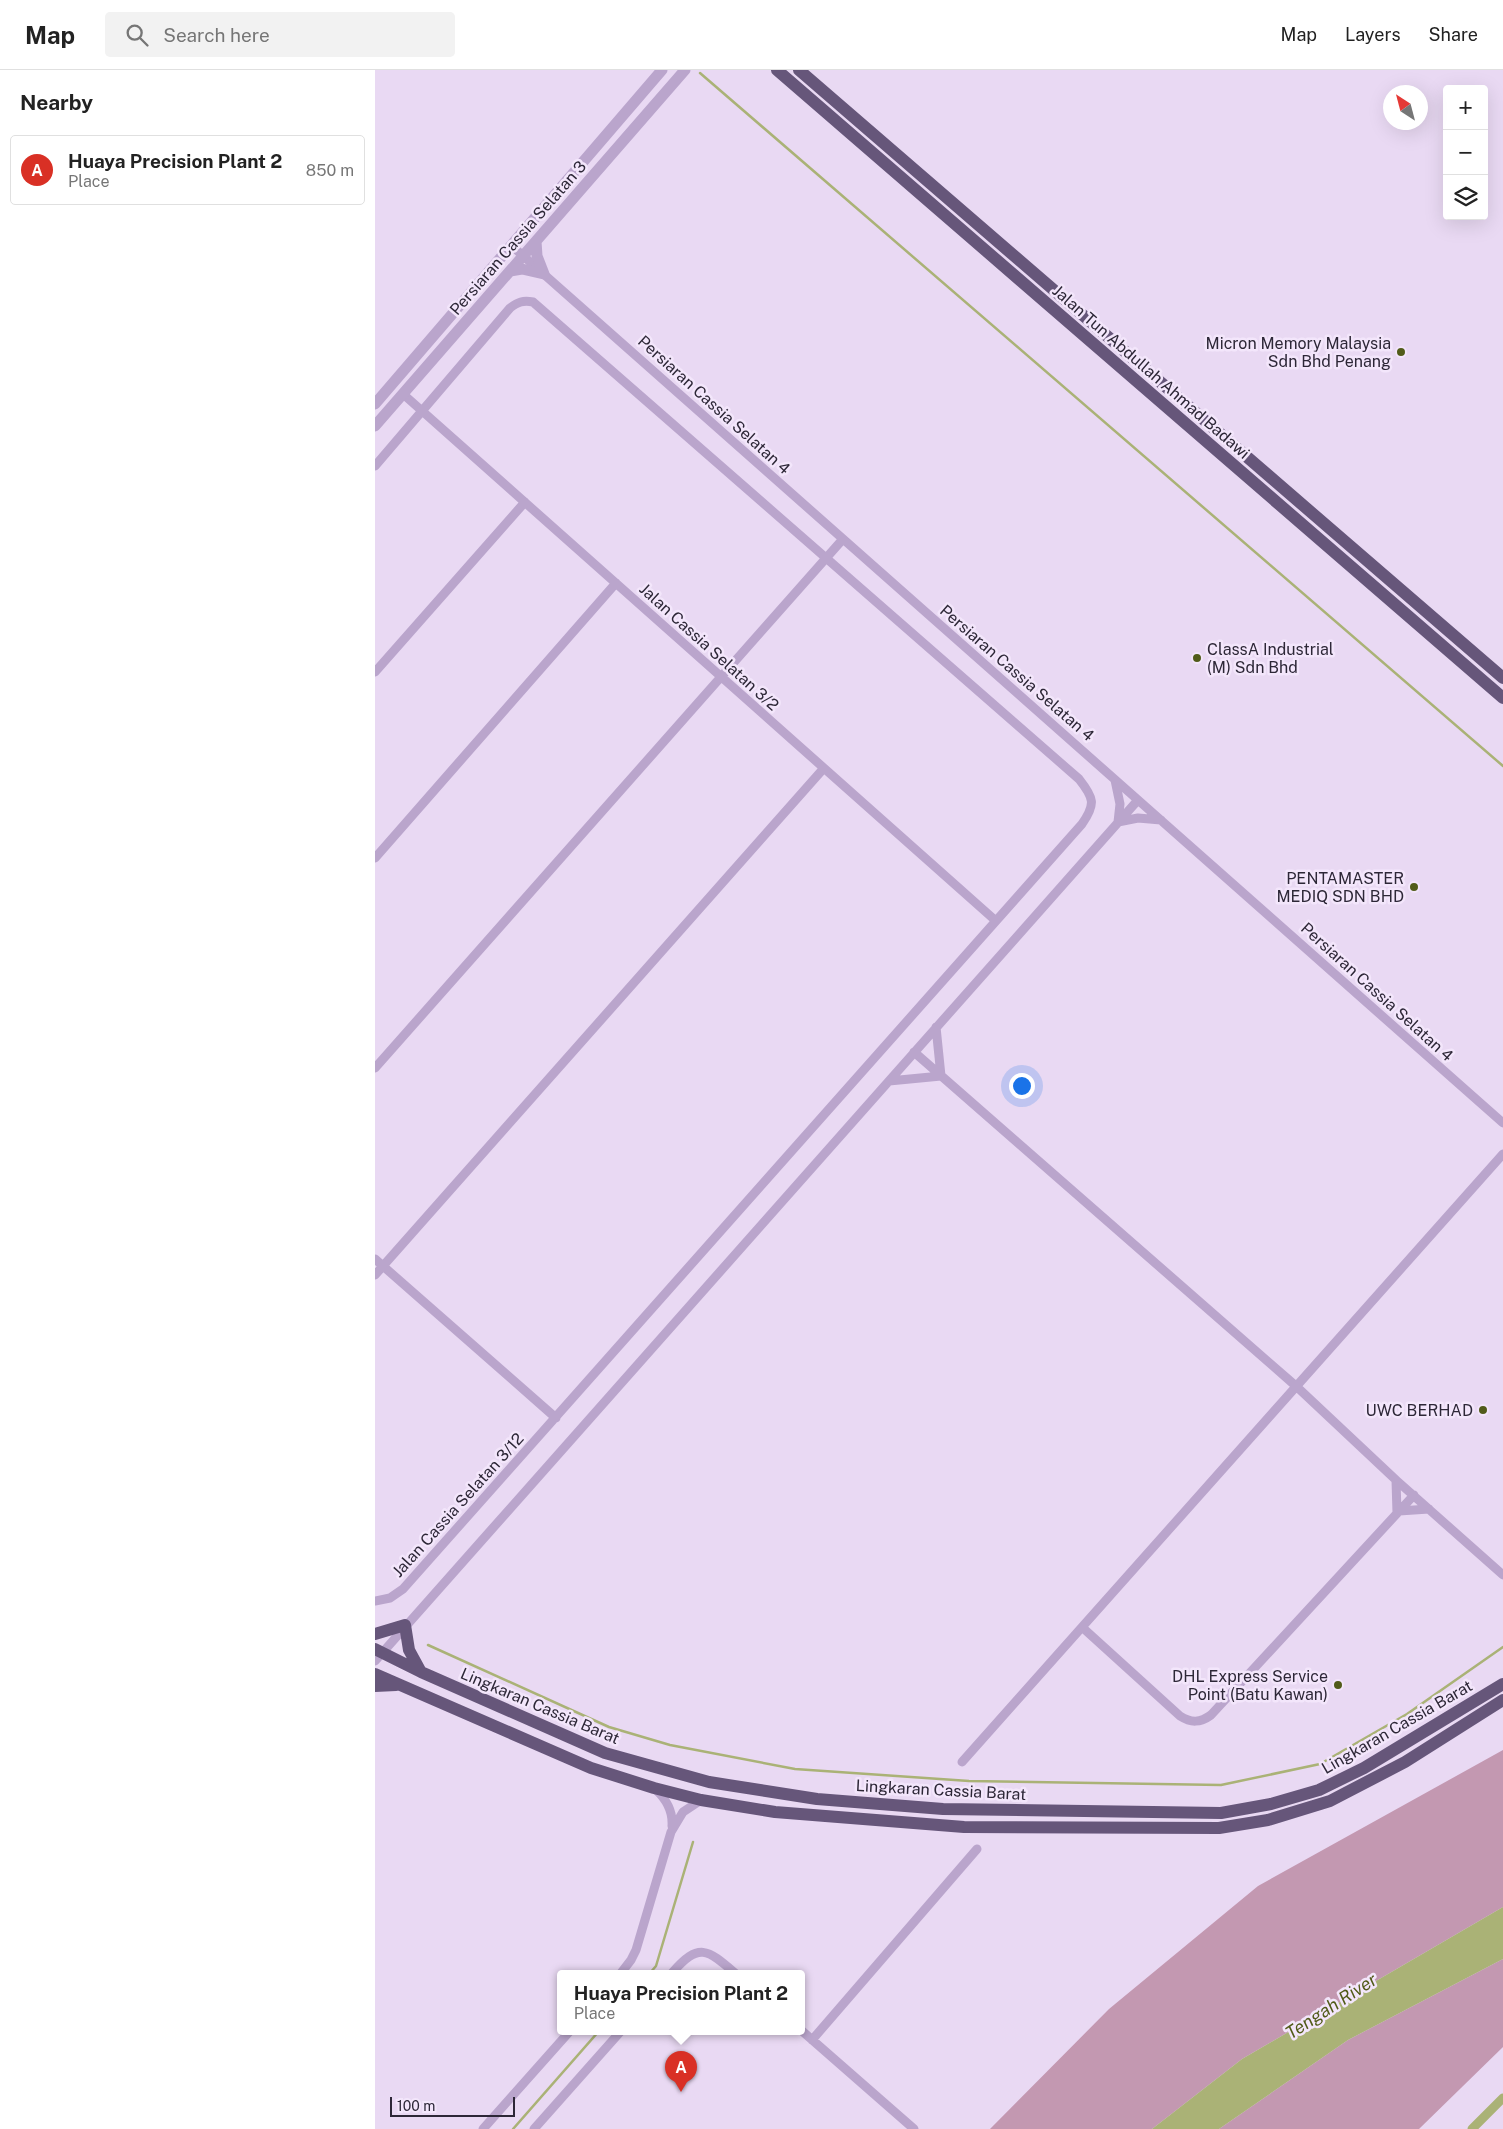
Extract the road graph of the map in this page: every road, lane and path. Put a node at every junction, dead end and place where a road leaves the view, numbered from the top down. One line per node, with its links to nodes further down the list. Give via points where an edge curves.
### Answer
1 (662, 70): 6 (street, Persiaran Cassia Selatan 3)
2 (685, 70): 5 (street, Persiaran Cassia Selatan 3)
3 (777, 70): 22 (main road, Jalan Tun Abdullah Ahmad Badawi)
4 (799, 70): 21 (main road, Jalan Tun Abdullah Ahmad Badawi)
5 (537, 241): 7 (street, Persiaran Cassia Selatan 3); 9 (street, via 537,256)
6 (512, 246): 7 (street, Persiaran Cassia Selatan 4); 11 (street, Persiaran Cassia Selatan 3)
7 (523, 256): 8 (street, Persiaran Cassia Selatan 3); 9 (street, Persiaran Cassia Selatan 4)
8 (510, 271): 9 (street, via 522,269); 10 (street, Persiaran Cassia Selatan 3)
9 (544, 274): 16 (street, Persiaran Cassia Selatan 4)
10 (403, 394): 12 (street, Jalan Cassia Selatan 3/2); 13 (street, Persiaran Cassia Selatan 3)
11 (375, 404)
12 (422, 412): 14 (street); 15 (street, Jalan Cassia Selatan 3/2); 17 (street, Jalan Cassia Selatan 3/12, via 510,308 517,303 533,302)
13 (375, 426)
14 (375, 466)
15 (525, 502): 18 (street, Jalan Cassia Selatan 3/2); 19 (street)
16 (843, 539): 17 (street); 24 (street, Persiaran Cassia Selatan 4)
17 (825, 559): 20 (street); 29 (street, Jalan Cassia Selatan 3/12, via 1079,779 1091,796 1091,811 1082,824)
18 (616, 583): 20 (street, Jalan Cassia Selatan 3/2); 28 (street)
19 (375, 672)
20 (721, 677): 23 (street, Jalan Cassia Selatan 3/2); 32 (street)
21 (1503, 678)
22 (1503, 698)
23 (824, 768): 29 (street, Jalan Cassia Selatan 3/2); 38 (street)
24 (1115, 779): 25 (street, Persiaran Cassia Selatan 4); 27 (street, via 1120,804)
25 (1138, 800): 26 (street, Persiaran Cassia Selatan 4); 27 (street)
26 (1161, 820): 27 (street, via 1138,818); 35 (street, Persiaran Cassia Selatan 4)
27 (1118, 822): 30 (street)
28 (375, 858)
29 (996, 921): 41 (street, Jalan Cassia Selatan 3/12)
30 (937, 1027): 31 (street); 33 (street)
31 (914, 1052): 33 (street); 34 (street)
32 (375, 1068)
33 (941, 1076): 34 (street); 40 (street)
34 (889, 1081): 48 (street)
35 (1503, 1123)
36 (1503, 1154): 40 (street)
37 (375, 1258): 38 (street)
38 (383, 1266): 39 (street); 41 (street)
39 (375, 1275)
40 (1297, 1387): 42 (street); 49 (street)
41 (556, 1418): 47 (street, Jalan Cassia Selatan 3/12, via 403,1588 390,1598)
42 (1396, 1480): 43 (street); 45 (street)
43 (1414, 1495): 44 (street); 45 (street)
44 (1429, 1509): 45 (street); 46 (street)
45 (1398, 1512): 49 (street, via 1203,1721 1180,1716)
46 (1503, 1575)
47 (375, 1601)
48 (405, 1625): 50 (main road); 51 (street); 52 (main road, via 409,1650)
49 (1083, 1628): 58 (street)
50 (375, 1634)
51 (377, 1654): 52 (main road, Lingkaran Cassia Barat)
52 (421, 1672): 54 (main road, Lingkaran Cassia Barat, via 605,1753 709,1782 817,1799 943,1809 1134,1813 1221,1813 1271,1804 1319,1790 1364,1768)
53 (375, 1674): 55 (main road, Lingkaran Cassia Barat)
54 (1503, 1684)
55 (401, 1685): 56 (main road); 59 (main road, Lingkaran Cassia Barat, via 591,1768)
56 (375, 1686)
57 (1503, 1700): 60 (main road, Lingkaran Cassia Barat, via 1405,1762 1330,1801 1268,1820 1219,1828 964,1826 775,1812)
58 (962, 1762)
59 (654, 1788): 60 (main road, Lingkaran Cassia Barat); 61 (street, via 670,1807 673,1819)
60 (701, 1800): 61 (street, via 683,1812)
61 (671, 1832): 63 (street, via 636,1950)
62 (977, 1849): 69 (street)
63 (623, 1970)
64 (674, 1970): 65 (street, via 699,1952 712,1954)
65 (731, 1970)
66 (805, 2034): 69 (street)
67 (566, 2035): 70 (street)
68 (617, 2035): 71 (street)
69 (812, 2040): 72 (street)
70 (483, 2129)
71 (534, 2129)
72 (914, 2129)

